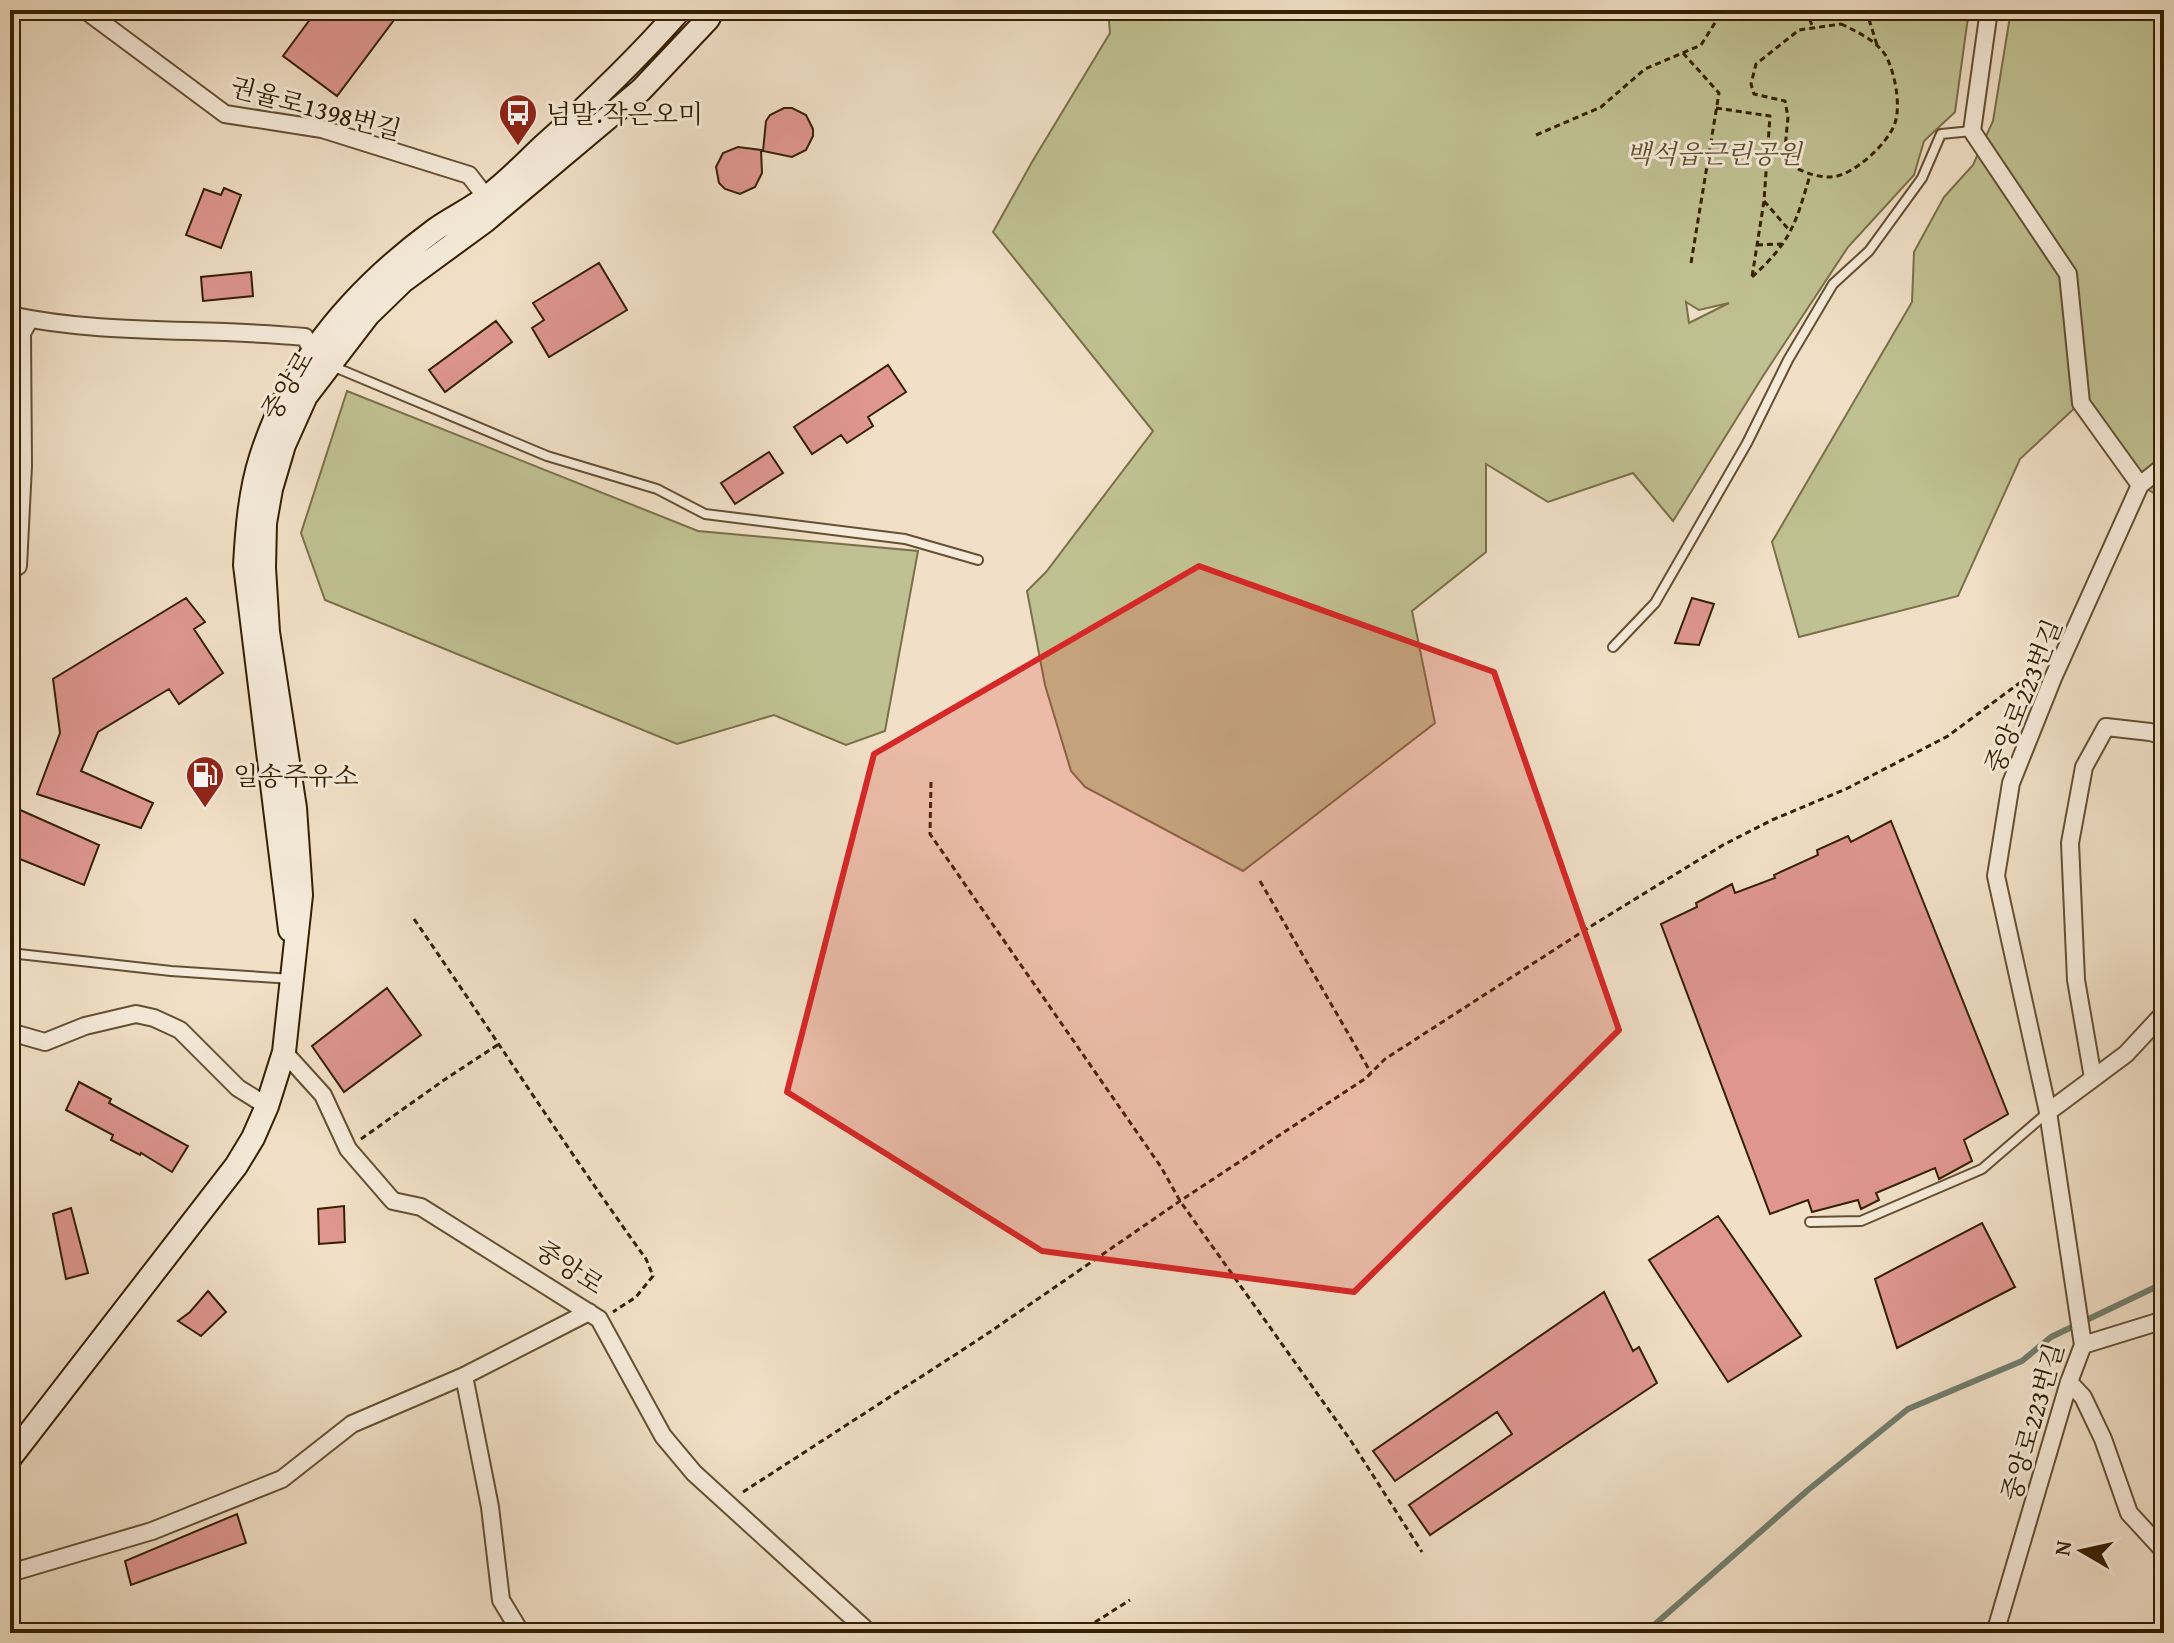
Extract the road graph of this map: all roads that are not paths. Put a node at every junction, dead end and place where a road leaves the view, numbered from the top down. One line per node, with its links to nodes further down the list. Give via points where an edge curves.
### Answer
1 (85, 10): 6 (street, 권율로1398번길, via 225,114 322,129 469,175)
2 (680, 10): 6 (main road, 중앙로)
3 (713, 10): 6 (main road, 중앙로, via 641,90)
4 (1989, 10): 5 (street)
5 (1972, 131): 11 (street, via 2068,274 2081,403); 15 (lane, via 1941,134 1922,178 1869,251 1833,284 1655,603)
6 (492, 204): 9 (main road, 중앙로, via 437,228 382,273 344,310)
7 (10, 315): 8 (street)
8 (30, 319): 9 (street, via 126,331 305,337); 12 (street, via 22,333)
9 (321, 358): 13 (lane, via 547,456 657,489 705,514 905,539); 19 (main road, 중앙로, via 286,398 261,457 245,565)
10 (2164, 466): 11 (street)
11 (2140, 485): 25 (street, 중앙로223번길, via 2011,783 1996,876)
12 (16, 487): 14 (street)
13 (978, 560)
14 (18, 566)
15 (1613, 647)
16 (2164, 720): 17 (street)
17 (2157, 734): 23 (street, via 2106,727 2084,767 2070,843 2076,980)
18 (10, 953): 19 (lane)
19 (293, 979): 22 (main road, 중앙로)
20 (2164, 1013): 23 (street, via 2126,1054)
21 (10, 1032): 24 (street, via 45,1042 136,1014 154,1018 180,1030 238,1088)
22 (284, 1052): 24 (main road, 중앙로); 27 (street, 중앙로, via 323,1095 348,1149 393,1201 421,1207)
23 (2093, 1078): 25 (street)
24 (267, 1106): 32 (main road, 중앙로, via 253,1138 215,1195)
25 (2048, 1112): 26 (lane, via 1982,1169 1861,1221); 29 (street, 중앙로223번길)
26 (1810, 1222)
27 (594, 1316): 30 (street); 36 (street, 중앙로, via 663,1436 694,1473)
28 (2164, 1320): 29 (street)
29 (2082, 1341): 31 (street, 중앙로223번길)
30 (464, 1376): 34 (street, via 352,1424 282,1479 152,1531); 35 (street, via 490,1507 501,1600)
31 (2069, 1382): 33 (street, via 2083,1397 2103,1439 2129,1513); 37 (street, 중앙로223번길)
32 (10, 1458)
33 (2164, 1551)
34 (10, 1573)
35 (521, 1633)
36 (866, 1633)
37 (1995, 1633)

